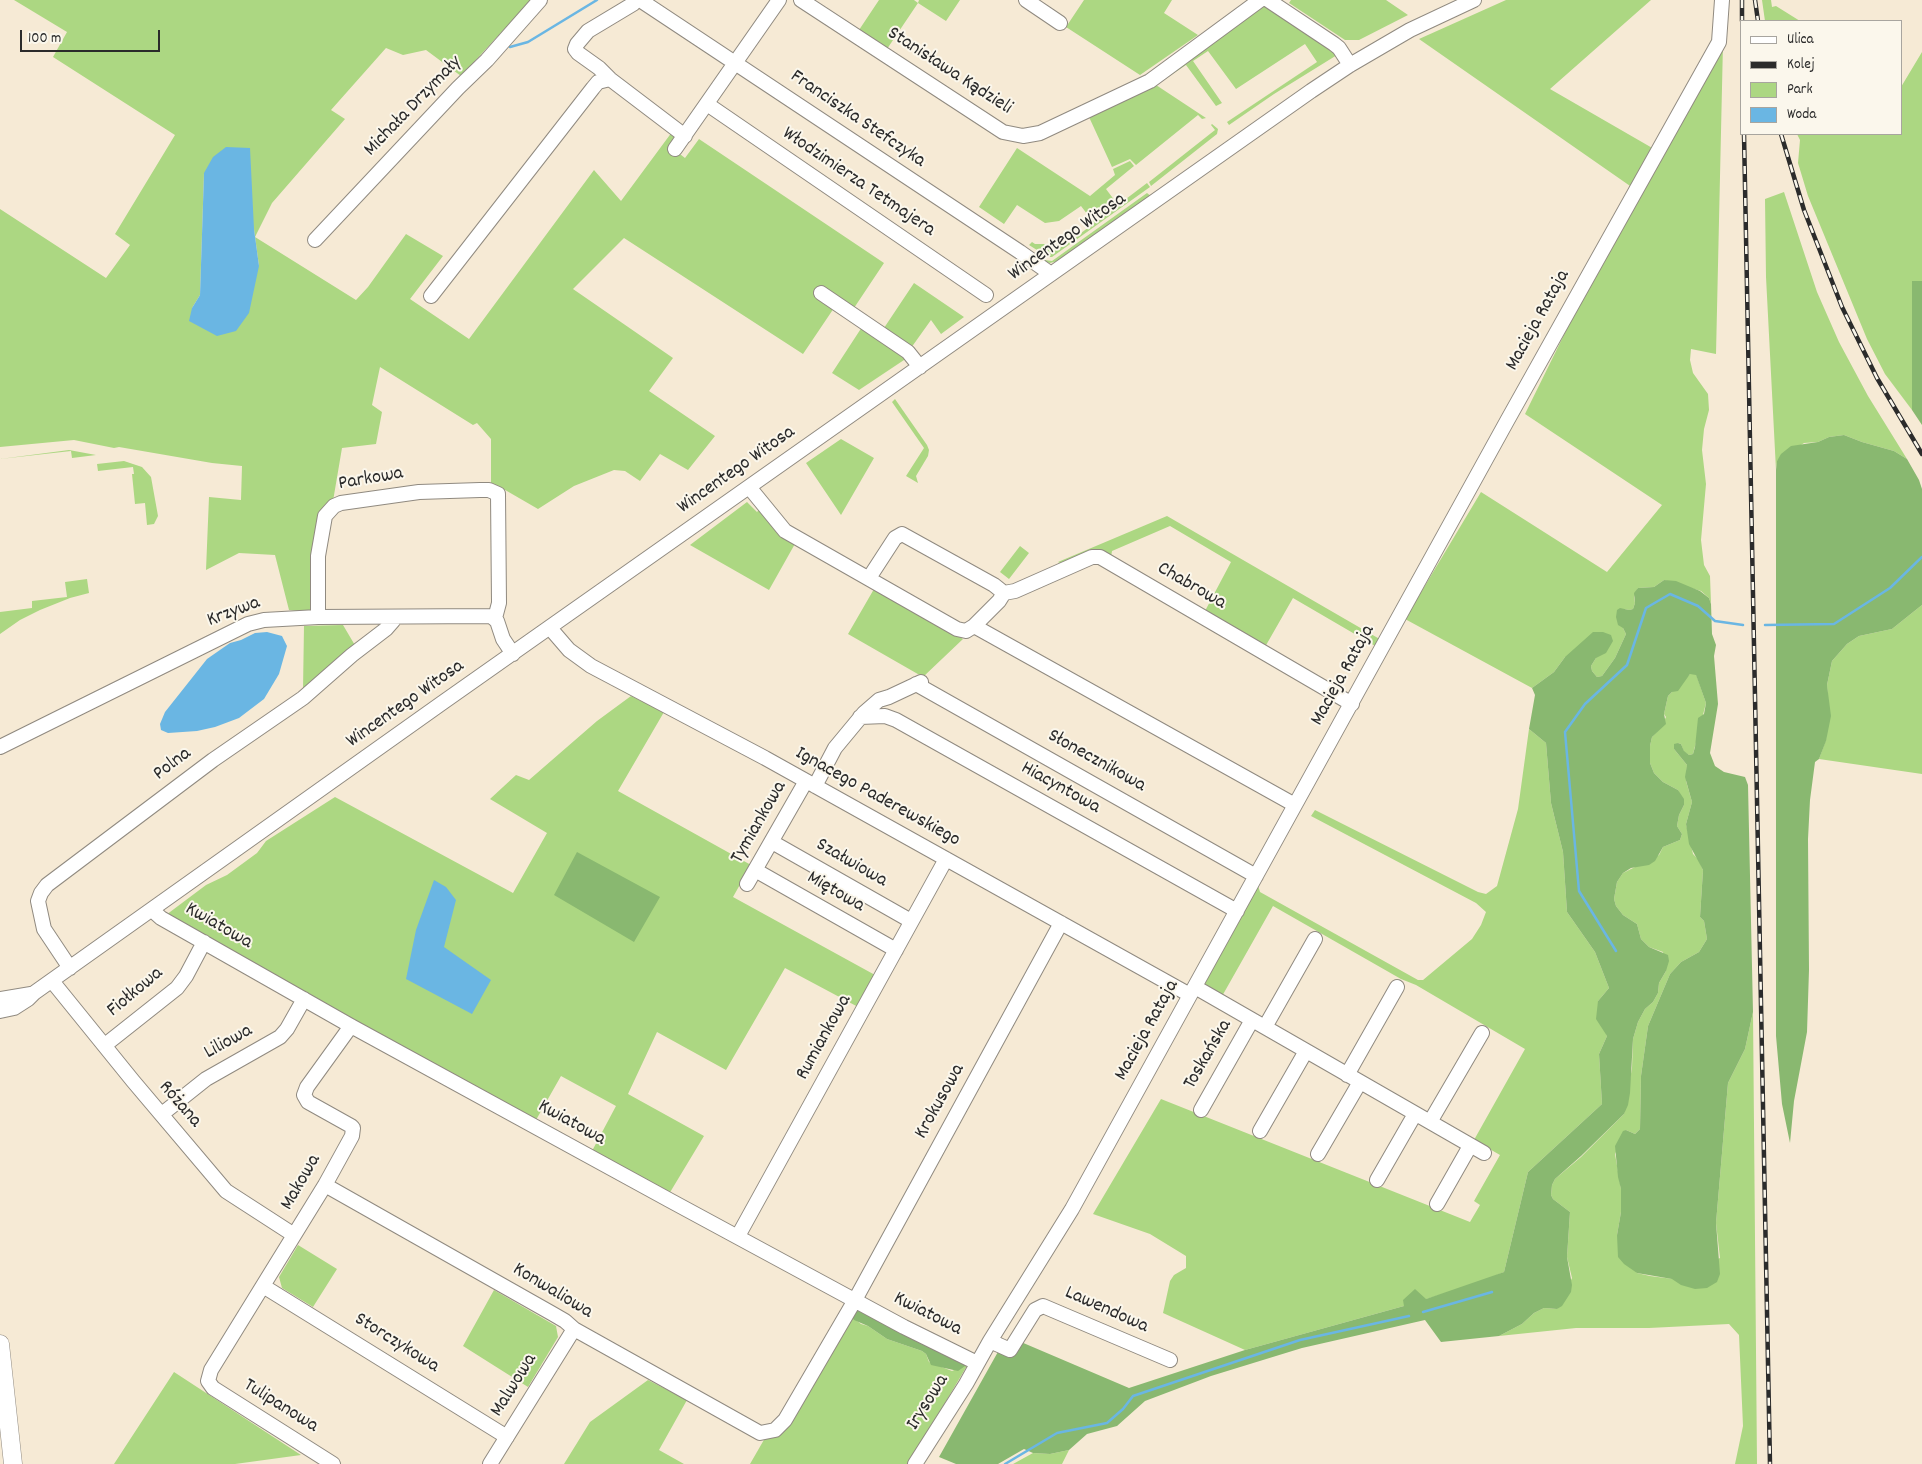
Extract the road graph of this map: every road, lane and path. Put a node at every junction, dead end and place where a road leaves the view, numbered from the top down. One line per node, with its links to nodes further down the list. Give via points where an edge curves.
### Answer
1 (540, 0): 18 (street, Michała Drzymały)
2 (636, 0): 14 (street, via 588,31 575,49)
3 (640, 0): 12 (street, Franciszka Stefczyka)
4 (779, 0): 12 (street)
5 (801, 0): 7 (street, Stanisława Kądzieli, via 1003,132 1023,136 1040,133 1150,81)
6 (1026, 0): 11 (street)
7 (1260, 0)
8 (1268, 0): 13 (street, via 1334,44)
9 (1722, 0): 34 (street, Macieja Rataja, via 1719,42 1506,421)
10 (1468, 1): 13 (street, Wincentego Witosa)
11 (1060, 23)
12 (735, 63): 15 (street); 19 (street, Franciszka Stefczyka)
13 (1350, 65): 19 (street, Wincentego Witosa)
14 (610, 79): 16 (street); 22 (street, via 598,82 593,88)
15 (707, 104): 16 (street); 21 (street, Włodzimierza Tetmajera)
16 (685, 136): 17 (street)
17 (676, 149)
18 (315, 240)
19 (1051, 274): 23 (street, Wincentego Witosa)
20 (821, 293): 23 (street, via 908,352)
21 (986, 295)
22 (431, 296)
23 (920, 367): 24 (street, Wincentego Witosa)
24 (749, 487): 25 (street, via 785,531); 31 (street, Wincentego Witosa)
25 (869, 578): 26 (street, via 895,538 902,534); 30 (street, via 957,629 966,631)
26 (1004, 593): 30 (street); 34 (street, Chabrowa, via 1092,557 1100,557)
27 (394, 616): 28 (street, Krzywa); 29 (street, Krzywa); 51 (street, Polna, via 386,629 352,654 303,698 46,885 38,901 44,929)
28 (318, 617): 29 (street, Parkowa, via 318,556 325,516 334,506 419,492 489,490 498,494 498,604); 36 (street, Krzywa, via 272,619 248,624)
29 (495, 618): 32 (street)
30 (974, 626): 38 (street)
31 (550, 628): 32 (street, Wincentego Witosa); 37 (street, Ignacego Paderewskiego, via 569,650 591,666)
32 (513, 654): 44 (street, Wincentego Witosa)
33 (918, 683): 35 (street, Tymiankowa, via 878,700); 42 (street, Słonecznikowa)
34 (1352, 704): 38 (street, Macieja Rataja)
35 (860, 717): 37 (street, Tymiankowa); 45 (street, Hiacyntowa, via 885,716 896,720)
36 (0, 747)
37 (811, 784): 39 (street, Tymiankowa); 40 (street, Ignacego Paderewskiego)
38 (1295, 805): 42 (street, Macieja Rataja)
39 (772, 842): 41 (street, Tymiankowa); 46 (street, Szałwiowa)
40 (946, 859): 46 (street, Rumiankowa); 47 (street, Ignacego Paderewskiego)
41 (755, 870): 43 (street, Tymiankowa); 50 (street, Miętowa)
42 (1256, 876): 45 (street, Macieja Rataja)
43 (748, 884)
44 (152, 910): 49 (street, Kwiatowa); 51 (street, Wincentego Witosa)
45 (1237, 911): 54 (street, Macieja Rataja)
46 (911, 922): 50 (street, Rumiankowa)
47 (1061, 923): 54 (street, Ignacego Paderewskiego); 80 (street, Krokusowa)
48 (1315, 939): 59 (street, Toskańska)
49 (204, 942): 56 (street, Kwiatowa); 62 (street, Fiołkowa, via 177,988)
50 (896, 950): 78 (street, Rumiankowa)
51 (70, 968): 52 (street, Wincentego Witosa)
52 (52, 980): 55 (street, Wincentego Witosa); 62 (street, Różana)
53 (1397, 987): 64 (street)
54 (1193, 991): 59 (street, Toskańska); 82 (street, Macieja Rataja, via 1072,1209)
55 (34, 993): 57 (street, Wincentego Witosa); 58 (street, Wincentego Witosa, via 14,1008)
56 (304, 998): 60 (street, Kwiatowa); 67 (street, Liliowa, via 280,1037 206,1079)
57 (0, 1000)
58 (0, 1011)
59 (1258, 1024): 63 (street, Toskańska); 66 (street, Toskańska)
60 (351, 1026): 75 (street, Makowa, via 304,1091 308,1102 353,1128 352,1136); 78 (street, Kwiatowa)
61 (1482, 1033): 69 (street)
62 (105, 1045): 67 (street, Różana)
63 (1306, 1051): 64 (street, Toskańska); 70 (street)
64 (1347, 1075): 65 (street, Toskańska)
65 (1360, 1082): 68 (street, Toskańska); 73 (street)
66 (1201, 1110)
67 (162, 1114): 77 (street, Różana, via 226,1191)
68 (1415, 1114): 69 (street, Toskańska); 74 (street)
69 (1430, 1122): 71 (street, Toskańska)
70 (1260, 1130)
71 (1470, 1146): 72 (street, Toskańska); 76 (street)
72 (1484, 1153)
73 (1318, 1154)
74 (1378, 1180)
75 (325, 1185): 77 (street, Makowa); 81 (street, Konwaliowa, via 553,1314)
76 (1437, 1204)
77 (294, 1236): 79 (street, Makowa)
78 (738, 1236): 80 (street, Kwiatowa)
79 (264, 1286): 86 (street, Makowa, via 211,1370); 88 (street, Storczykowa)
80 (855, 1300): 85 (street, Kwiatowa); 87 (street, Krokusowa, via 785,1420 775,1430)
81 (574, 1330): 87 (street, Konwaliowa); 88 (street, Malwowa)
82 (990, 1341): 84 (street, Lawendowa, via 1010,1350 1035,1310 1043,1306); 85 (street, Macieja Rataja)
83 (0, 1344): 89 (main road)
84 (1170, 1360)
85 (977, 1363): 92 (street, Irysowa)
86 (208, 1381): 90 (street, Tulipanowa, via 213,1388)
87 (760, 1433)
88 (507, 1436): 91 (street, Malwowa)
89 (13, 1464)
90 (332, 1464)
91 (490, 1464)
92 (914, 1464)

